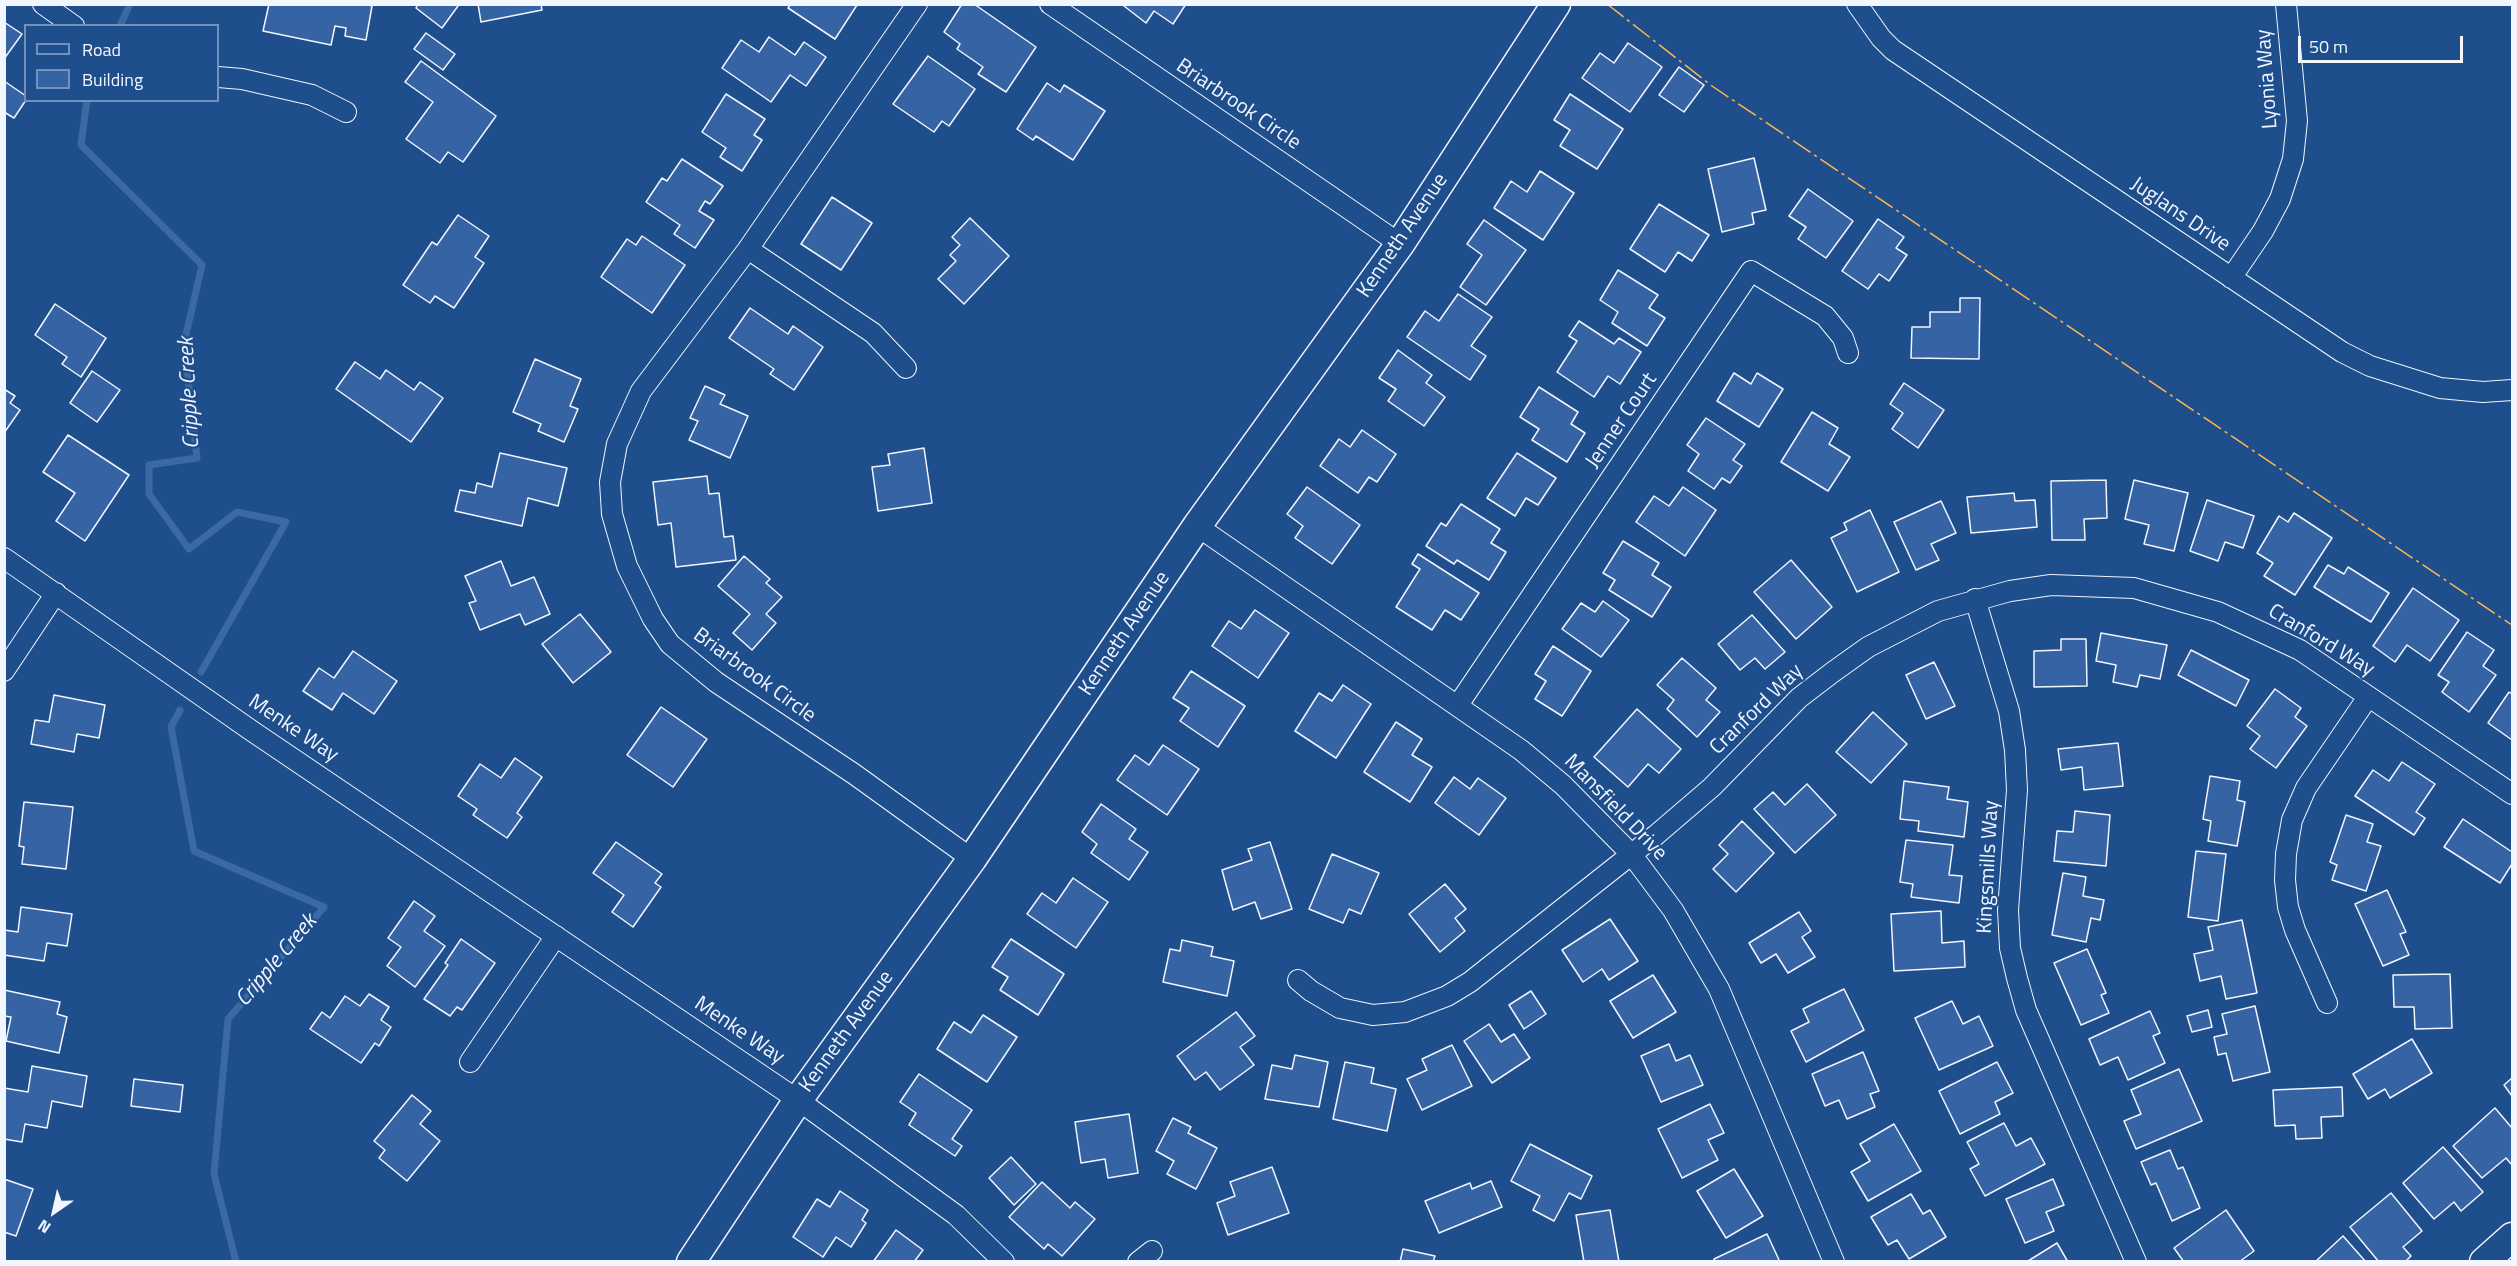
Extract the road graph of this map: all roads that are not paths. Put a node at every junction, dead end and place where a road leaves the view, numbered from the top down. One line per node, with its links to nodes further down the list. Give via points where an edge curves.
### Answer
1 (43, 4): 7 (street)
2 (917, 4): 11 (street, Briarbrook Circle)
3 (1050, 4): 10 (street, Briarbrook Circle)
4 (1556, 4): 10 (main road, Kenneth Avenue)
5 (1857, 4): 12 (street, Juglans Drive, via 1893,50)
6 (2286, 4): 12 (street, Lyonia Way, via 2297,121 2293,159 2264,231)
7 (71, 24)
8 (219, 77): 9 (street, via 312,95)
9 (346, 112)
10 (1400, 244): 16 (main road, Kenneth Avenue)
11 (748, 249): 14 (street, via 873,333); 25 (street, Briarbrook Circle, via 641,391 617,444 610,482 612,514 623,555 641,598 670,644 716,682)
12 (2231, 278): 15 (street, Juglans Drive, via 2342,352 2370,366 2440,388)
13 (1848, 353): 22 (street, Jenner Court, via 1843,338 1825,316 1751,272)
14 (906, 368)
15 (2512, 390)
16 (1197, 526): 22 (street, Mansfield Drive); 25 (main road, Kenneth Avenue)
17 (4, 558): 18 (street, Menke Way)
18 (56, 594): 20 (street); 26 (street, Menke Way)
19 (1975, 599): 21 (street, Cranford Way, via 2051,585 2134,588 2180,599 2248,624 2300,650); 24 (street, Cranford Way, via 1903,627 1833,672 1799,698 1712,787); 35 (street, Kingsmills Way, via 2009,711 2015,750 2017,790 2008,910 2010,948 2017,978 2026,1010)
20 (4, 671)
21 (2368, 697): 23 (street, Cranford Way); 28 (street, via 2306,788 2292,820 2286,854 2288,907)
22 (1458, 705): 24 (street, Mansfield Drive, via 1563,785)
23 (2512, 794)
24 (1632, 855): 27 (street, Cranford Way, via 1470,982 1434,1003 1390,1015 1356,1013 1325,1001); 34 (street, Mansfield Drive, via 1673,910 1719,989)
25 (972, 859): 30 (main road, Kenneth Avenue)
26 (556, 936): 29 (street); 30 (street, Menke Way)
27 (1298, 980)
28 (2327, 1003)
29 (470, 1062)
30 (798, 1100): 32 (main road, Kenneth Avenue); 33 (street, Menke Way, via 956,1215)
31 (2512, 1237): 36 (main road)
32 (691, 1262)
33 (1004, 1262)
34 (1834, 1262)
35 (2136, 1262)
36 (2484, 1262)

